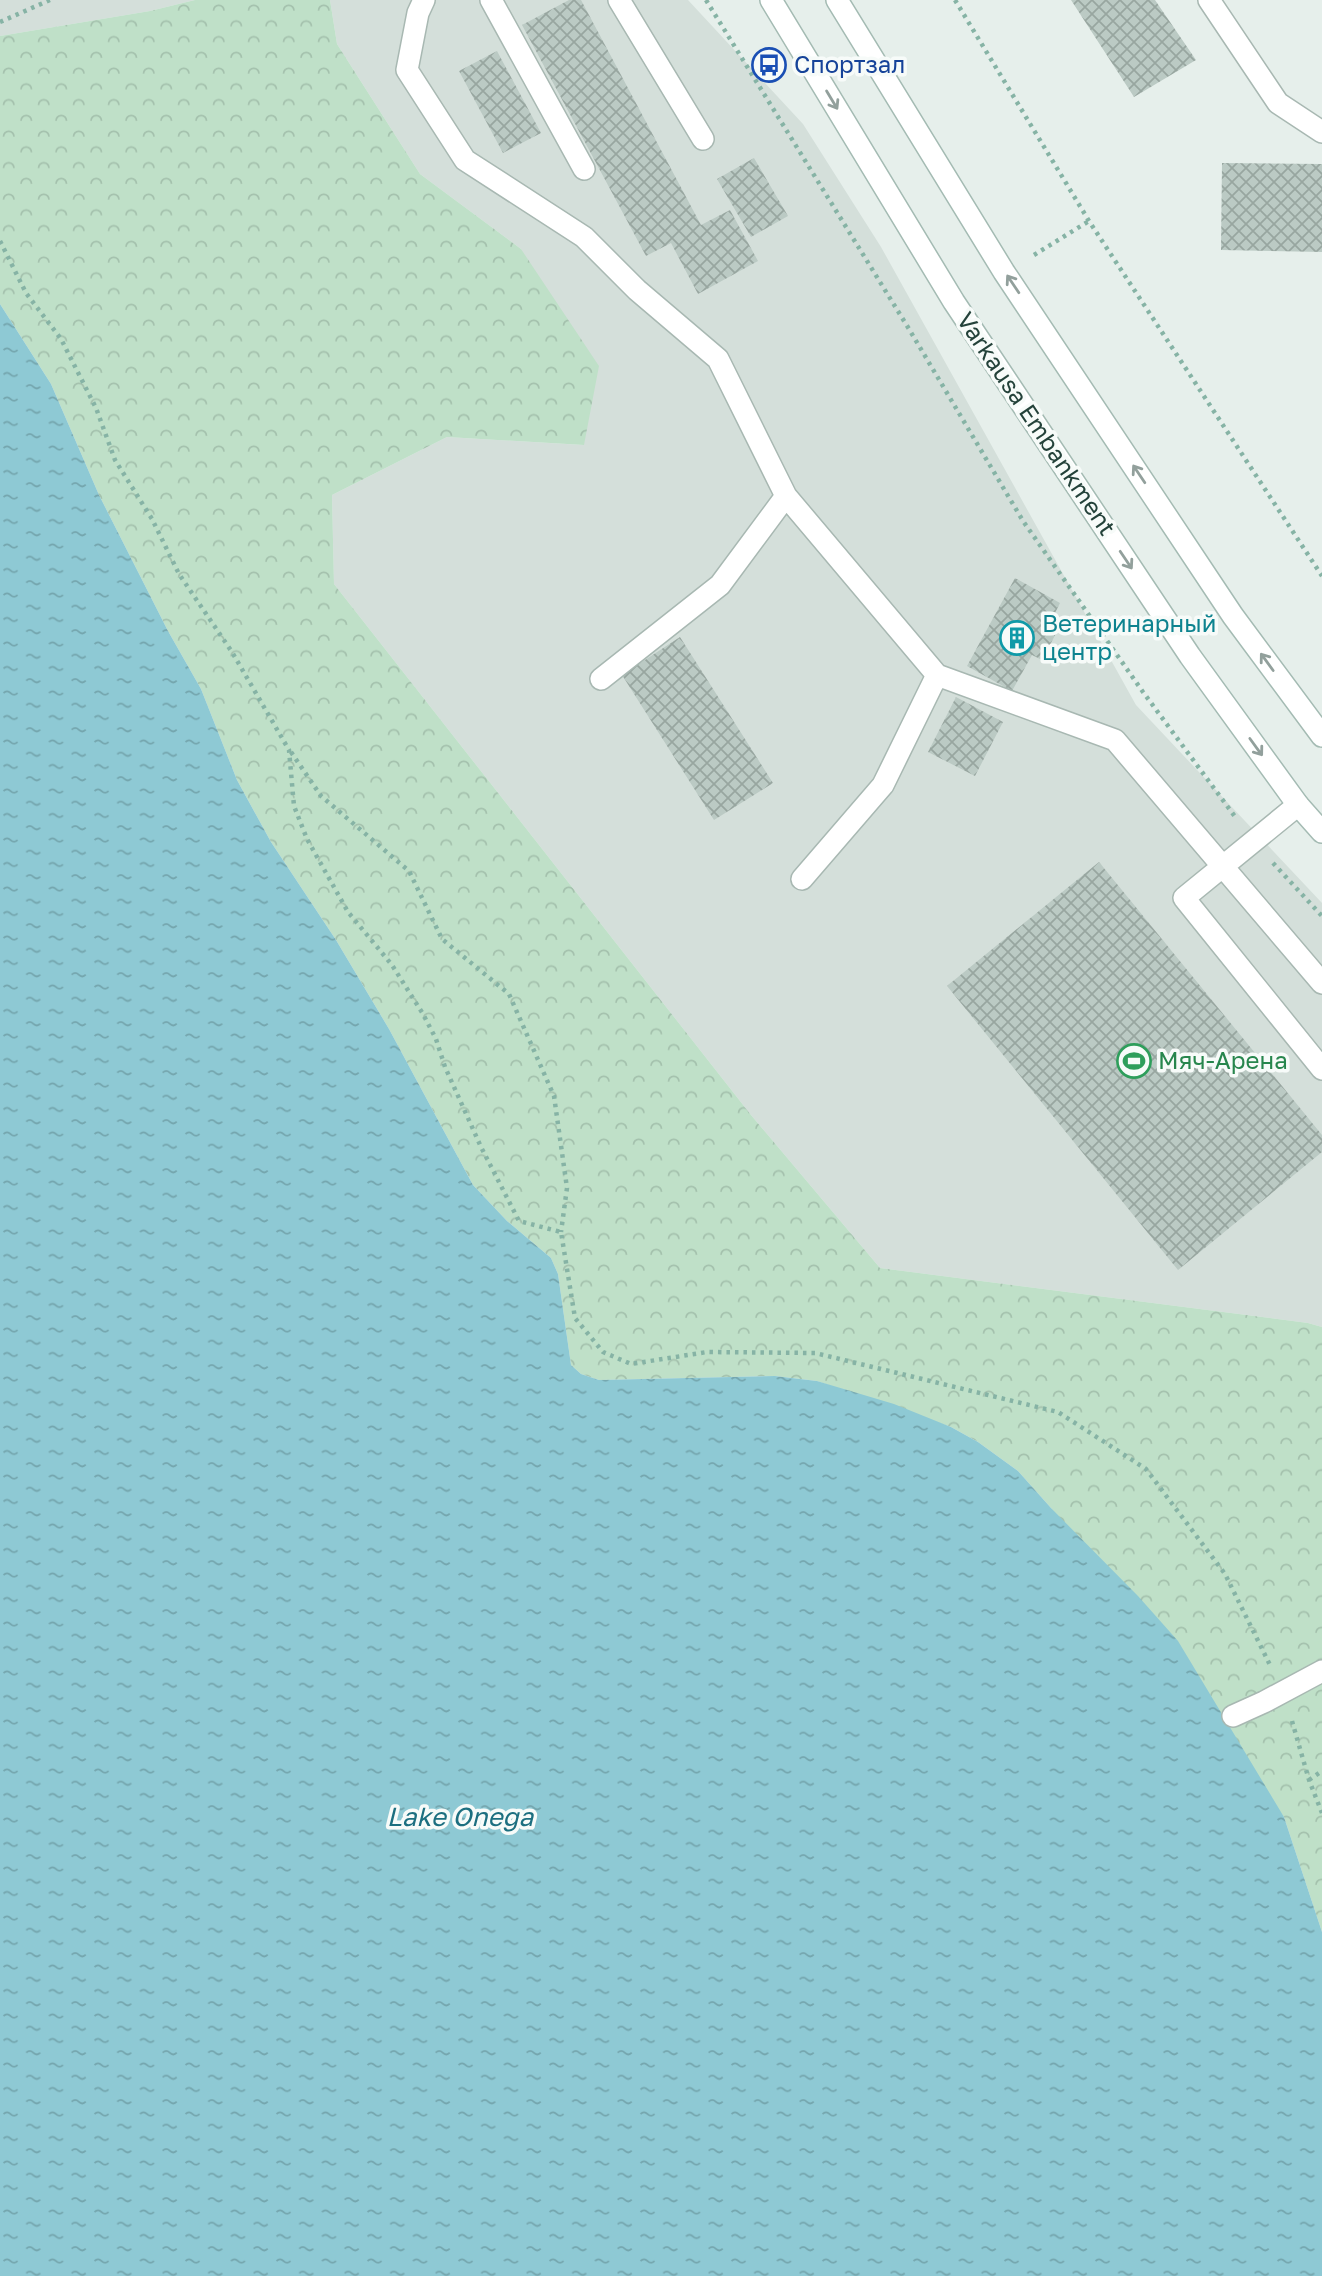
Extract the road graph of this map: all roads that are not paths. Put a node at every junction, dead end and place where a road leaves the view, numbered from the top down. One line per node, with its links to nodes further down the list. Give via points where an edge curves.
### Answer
1 (424, 0): 10 (main road, via 407,69 465,160 584,237 637,290 718,359)
2 (491, 0): 9 (main road)
3 (619, 0): 8 (main road)
4 (771, 0): 14 (main road, Varkausa Embankment, one-way to 14, via 954,302 1190,656)
5 (837, 0): 13 (main road, one-way to 5, via 1233,616 1004,272)
6 (1209, 0): 7 (main road, via 1278,103)
7 (1322, 132)
8 (703, 139)
9 (584, 169)
10 (786, 495): 11 (main road); 12 (main road, via 720,585)
11 (937, 675): 16 (main road, via 1115,740); 17 (main road, via 883,785)
12 (601, 679)
13 (1322, 736)
14 (1298, 805): 15 (main road, Varkausa Embankment); 16 (main road)
15 (1322, 832)
16 (1222, 866): 18 (main road); 19 (main road, via 1184,898)
17 (802, 879)
18 (1322, 983)
19 (1322, 1069)
20 (1322, 1671): 21 (main road)
21 (1233, 1716)

